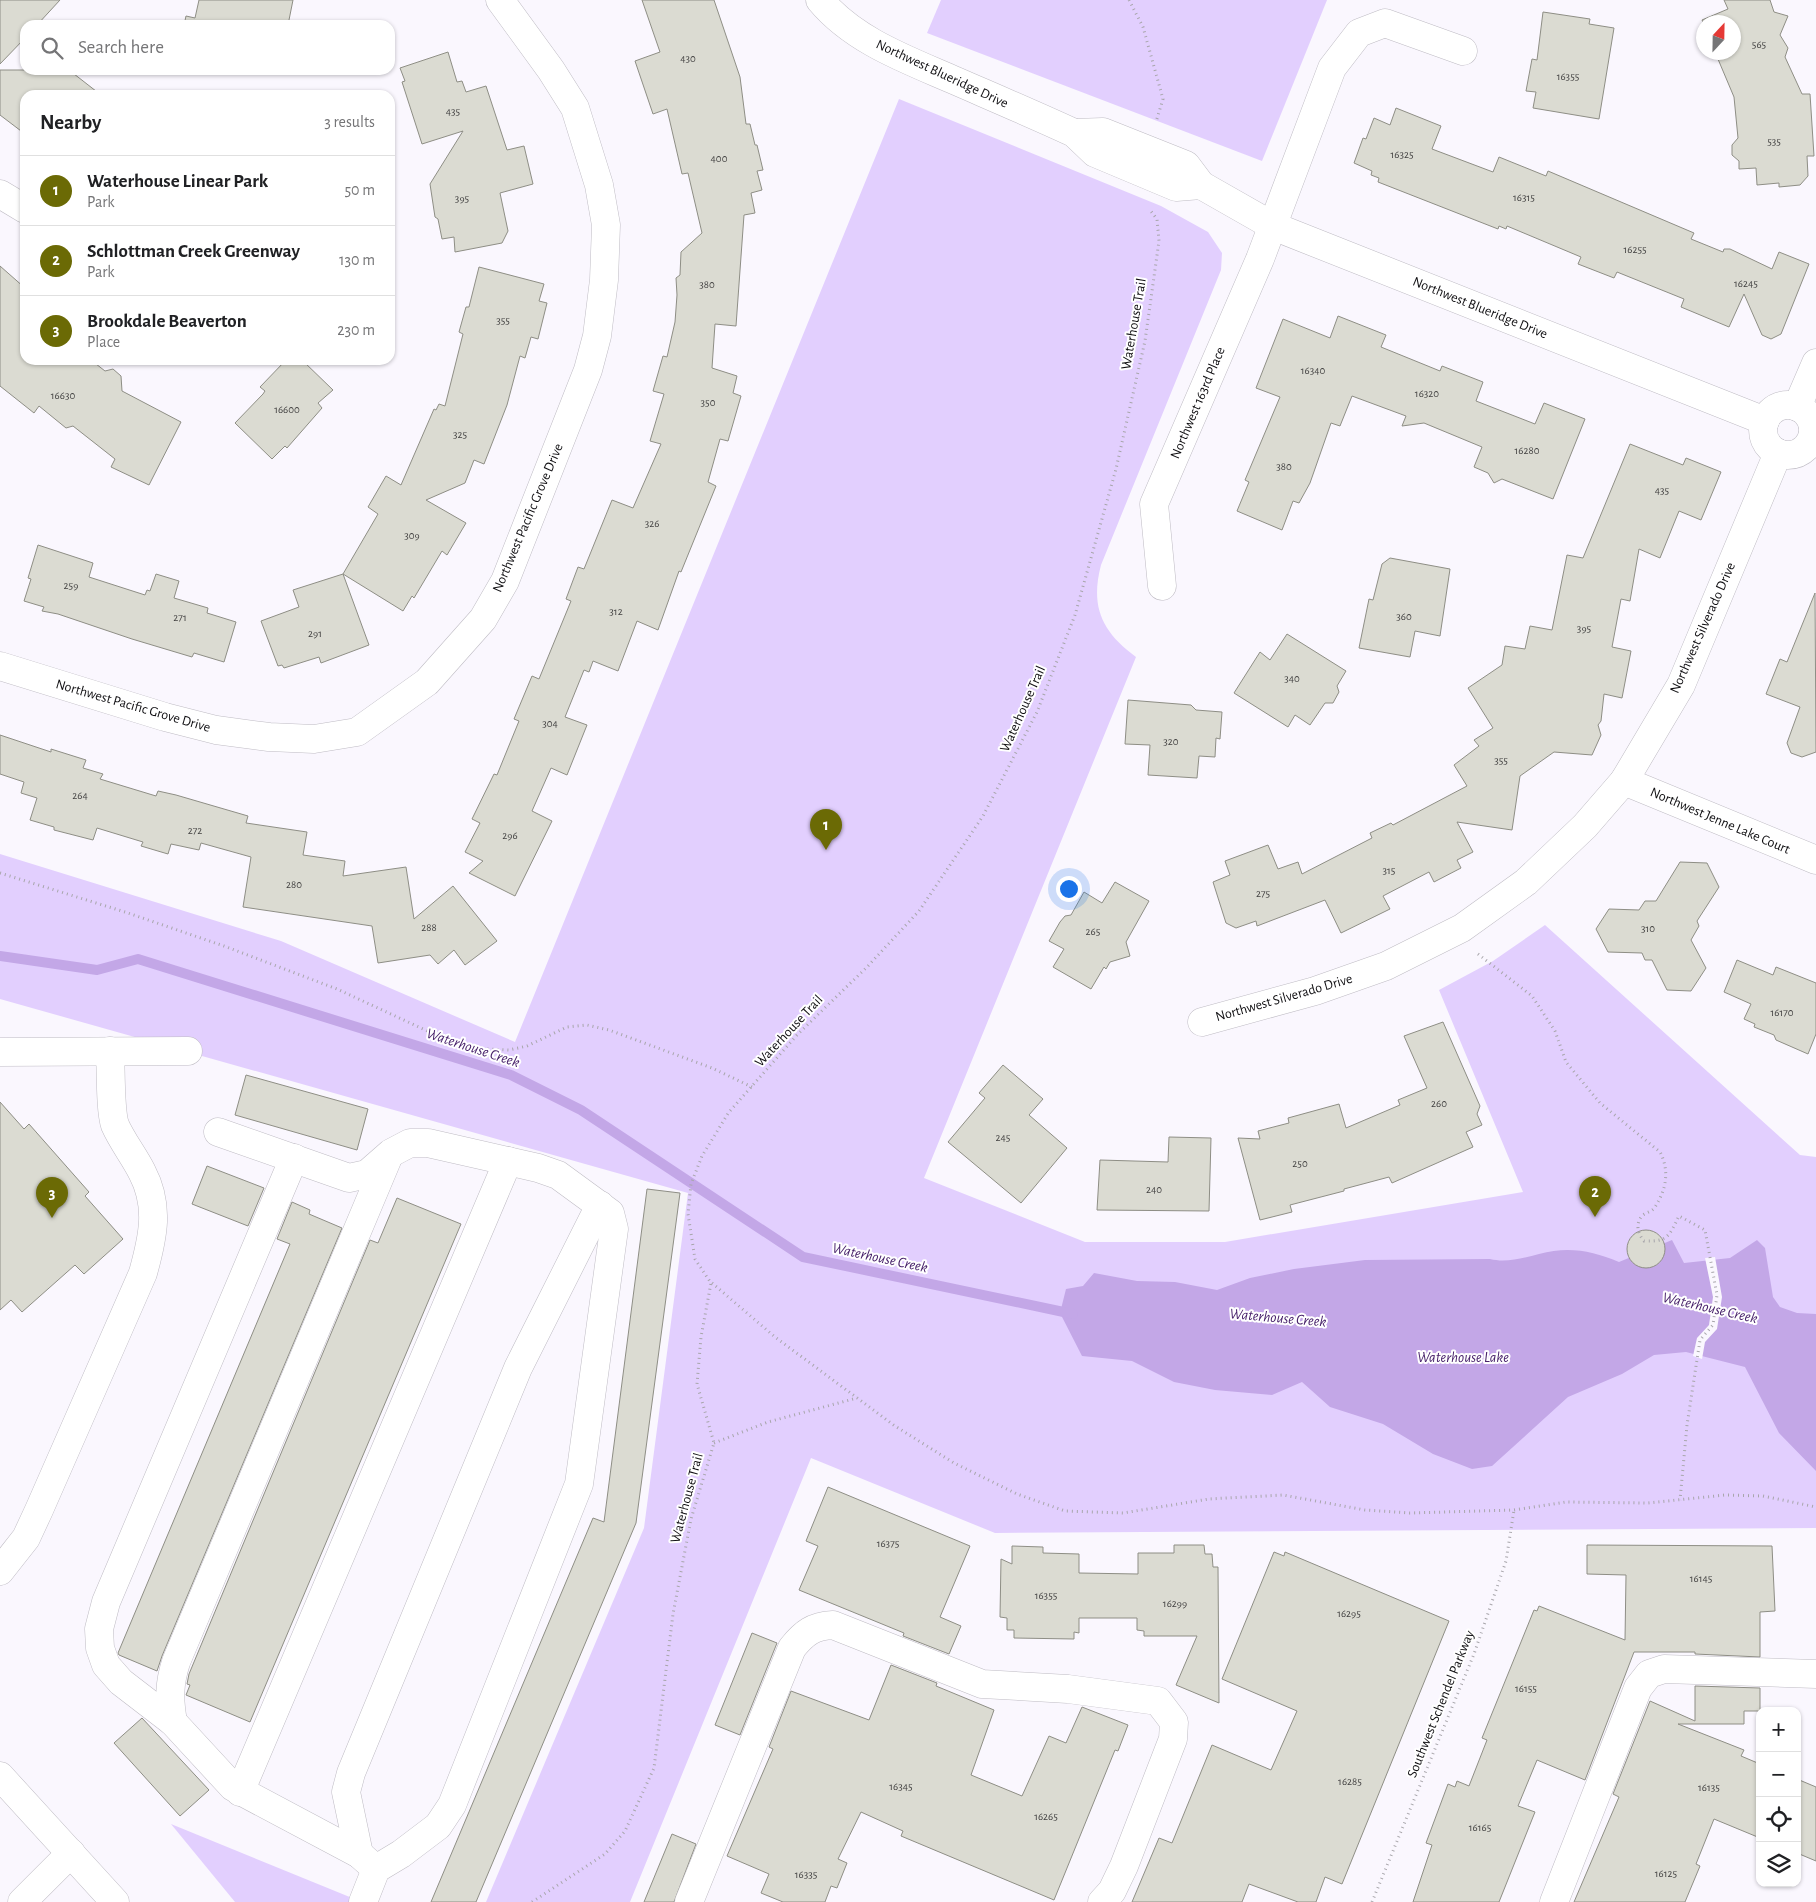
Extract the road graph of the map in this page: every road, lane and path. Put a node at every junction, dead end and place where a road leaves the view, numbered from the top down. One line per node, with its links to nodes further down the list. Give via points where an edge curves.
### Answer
1 (500, 0): 16 (street, Northwest Pacific Grove Drive, via 552,70 575,108 599,185 606,225 605,262 597,336 588,370 505,581 483,619 427,682 394,708 357,732 314,738 269,737 216,730)
2 (820, 0): 9 (street, Northwest Blueridge Drive, via 830,12 862,36 892,52 1074,133 1103,132 1186,165 1201,185)
3 (1129, 0): 5 (path, via 1142,27 1163,99)
4 (1464, 51): 9 (street, Northwest 163rd Place, via 1385,24 1359,33 1332,68)
5 (1155, 125)
6 (0, 194): 8 (street)
7 (1143, 205): 25 (path, Waterhouse Trail, via 1157,219 1159,241 1145,341 1116,469 1075,615 1036,712 983,816 918,911 867,967 797,1035)
8 (20, 206)
9 (1273, 226): 12 (street, Northwest Blueridge Drive); 15 (street, Northwest 163rd Place, via 1154,504)
10 (1816, 363): 11 (street)
11 (1797, 407): 12 (street, via 1776,408); 13 (street, via 1808,414)
12 (1764, 421): 14 (street, via 1764,440)
13 (1814, 439): 14 (street, via 1799,452)
14 (1778, 453): 17 (street, Northwest Silverado Drive, via 1681,685)
15 (1162, 586)
16 (0, 666)
17 (1624, 781): 18 (street, Northwest Jenne Lake Court); 20 (street, Northwest Silverado Drive, via 1585,826 1526,882)
18 (1816, 860)
19 (0, 873): 25 (path, via 224,946 337,989 464,1048 509,1050 527,1046 566,1027 587,1025 712,1068)
20 (1462, 928): 21 (street, Northwest Silverado Drive, via 1386,966 1315,991); 34 (path, via 1478,955 1532,996 1555,1031 1566,1062 1600,1103 1660,1152 1666,1162 1666,1186 1654,1210 1642,1216 1639,1236 1644,1241 1662,1241 1679,1216 1705,1230 1717,1295 1713,1325 1700,1340 1693,1378)
21 (1202, 1022)
22 (110, 1051): 23 (street); 24 (street); 37 (street, via 115,1123 152,1196 155,1217 152,1242 143,1272 26,1538)
23 (188, 1051)
24 (0, 1052)
25 (752, 1087): 31 (path, Waterhouse Trail, via 729,1112 702,1156 691,1184 688,1214 695,1259)
26 (218, 1132): 28 (street)
27 (391, 1152): 28 (street, via 367,1174 349,1178); 29 (street, via 410,1143 428,1143); 39 (street, via 176,1662 168,1696)
28 (294, 1158): 39 (street, via 106,1602 100,1629 100,1648 106,1665 122,1682)
29 (508, 1161): 30 (street, via 558,1175); 41 (street)
30 (600, 1205): 43 (street, via 518,1368 351,1773 346,1792); 43 (street, via 610,1213 614,1229 579,1484 452,1805 438,1826 401,1854)
31 (711, 1283): 32 (path, via 775,1337); 33 (path, Waterhouse Trail, via 697,1384)
32 (857, 1398): 33 (path, via 768,1422); 36 (path, via 954,1463 1017,1494 1065,1511 1123,1513 1209,1499 1283,1496 1392,1512)
33 (714, 1443): 47 (path, Waterhouse Trail, via 691,1519 673,1614 654,1768 625,1831 605,1854)
34 (1680, 1500): 35 (path, via 1725,1495 1763,1496); 36 (path, via 1566,1502)
35 (1816, 1507)
36 (1514, 1510): 50 (path, Southwest Schendel Parkway, via 1506,1561 1474,1654)
37 (2, 1565)
38 (1816, 1674): 51 (street, via 1664,1669 1649,1674 1638,1688)
39 (173, 1722): 41 (street)
40 (0, 1776): 42 (street)
41 (240, 1792): 43 (street)
42 (71, 1853): 44 (street); 45 (street)
43 (368, 1862): 46 (street)
44 (22, 1902)
45 (116, 1902)
46 (363, 1902)
47 (532, 1902)
48 (689, 1902): 49 (street, via 792,1648 804,1633 818,1626 833,1625 982,1684 1068,1689 1158,1701 1174,1722 1173,1739 1124,1866 1112,1891)
49 (1102, 1902)
50 (1372, 1902)
51 (1554, 1902)

